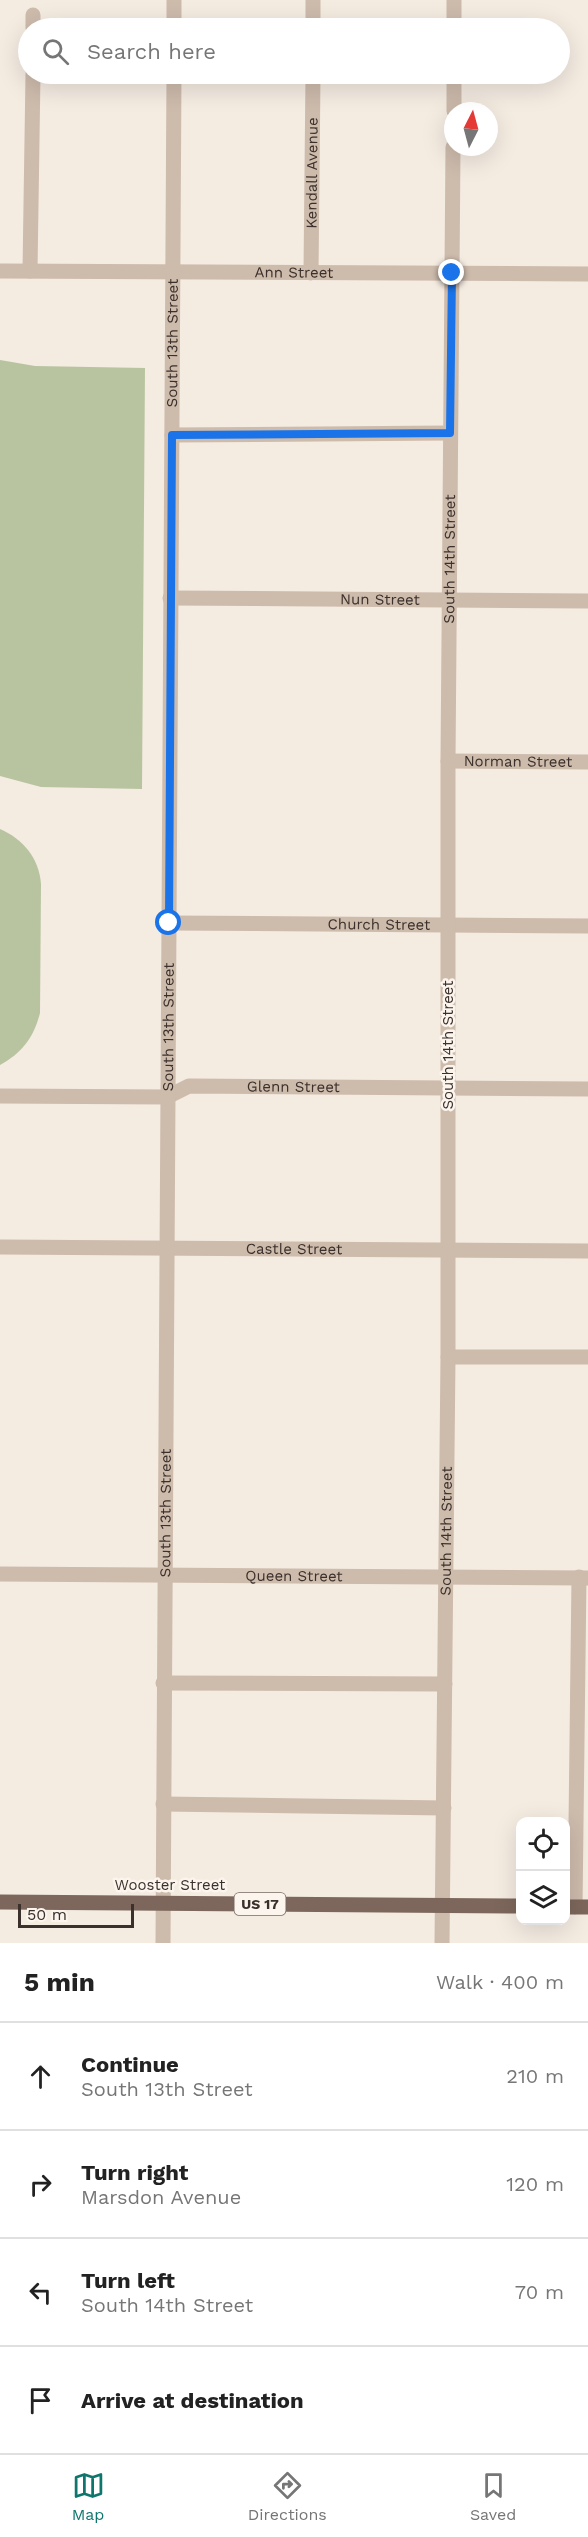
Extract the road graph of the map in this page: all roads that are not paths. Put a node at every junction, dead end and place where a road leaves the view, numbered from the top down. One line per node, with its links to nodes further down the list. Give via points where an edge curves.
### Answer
1 (174, 0): 4 (street)
2 (313, 0): 5 (street)
3 (454, 0): 6 (street)
4 (174, 18)
5 (313, 18)
6 (454, 18)
7 (33, 84): 14 (street)
8 (174, 84): 15 (street, South 13th Street)
9 (313, 84): 16 (street, Kendall Avenue)
10 (454, 84): 11 (street)
11 (454, 102)
12 (453, 156): 17 (street, South 14th Street)
13 (0, 271): 14 (street, Ann Street)
14 (30, 271): 15 (street, Ann Street)
15 (174, 272): 16 (street, Ann Street); 20 (street, South 13th Street)
16 (311, 273): 17 (street, Ann Street)
17 (452, 273): 18 (street, Ann Street); 19 (street, South 14th Street)
18 (588, 274)
19 (450, 433): 20 (street); 22 (street, South 14th Street)
20 (172, 435): 21 (street, South 13th Street)
21 (171, 598): 22 (street, Nun Street); 26 (street, South 13th Street)
22 (450, 599): 23 (street, Nun Street); 24 (street, South 14th Street)
23 (588, 601)
24 (448, 761): 25 (street, Norman Street); 27 (street, South 14th Street)
25 (588, 762)
26 (169, 923): 27 (street, Church Street); 32 (street, South 13th Street)
27 (448, 925): 28 (street, Church Street); 29 (street, South 14th Street)
28 (588, 926)
29 (447, 1089): 30 (street, Glenn Street); 32 (street, Glenn Street, via 189,1086); 35 (street, South 14th Street)
30 (588, 1089)
31 (0, 1096): 32 (street, Glenn Street)
32 (167, 1097): 34 (street, South 13th Street)
33 (0, 1247): 34 (street, Castle Street)
34 (166, 1248): 35 (street, Castle Street); 40 (street, South 13th Street)
35 (449, 1250): 36 (street, Castle Street); 38 (street, South 14th Street)
36 (588, 1251)
37 (588, 1357): 38 (street)
38 (448, 1358): 41 (street, South 14th Street)
39 (0, 1574): 40 (street, Queen Street)
40 (164, 1575): 41 (street, Queen Street); 43 (street, South 13th Street)
41 (445, 1577): 42 (street, Queen Street); 44 (street, South 14th Street)
42 (584, 1577): 51 (street)
43 (163, 1683): 44 (street); 45 (street, South 13th Street)
44 (445, 1684): 46 (street, South 14th Street)
45 (163, 1804): 46 (street); 48 (street, South 13th Street)
46 (444, 1808): 49 (street, South 14th Street)
47 (0, 1902): 48 (main road, Wooster Street / US 17)
48 (163, 1903): 49 (main road, Wooster Street / US 17); 52 (street, South 13th Street)
49 (443, 1905): 50 (main road, Wooster Street / US 17); 53 (street, South 14th Street)
50 (516, 1906)
51 (576, 1907)
52 (163, 1943)
53 (442, 1943)

